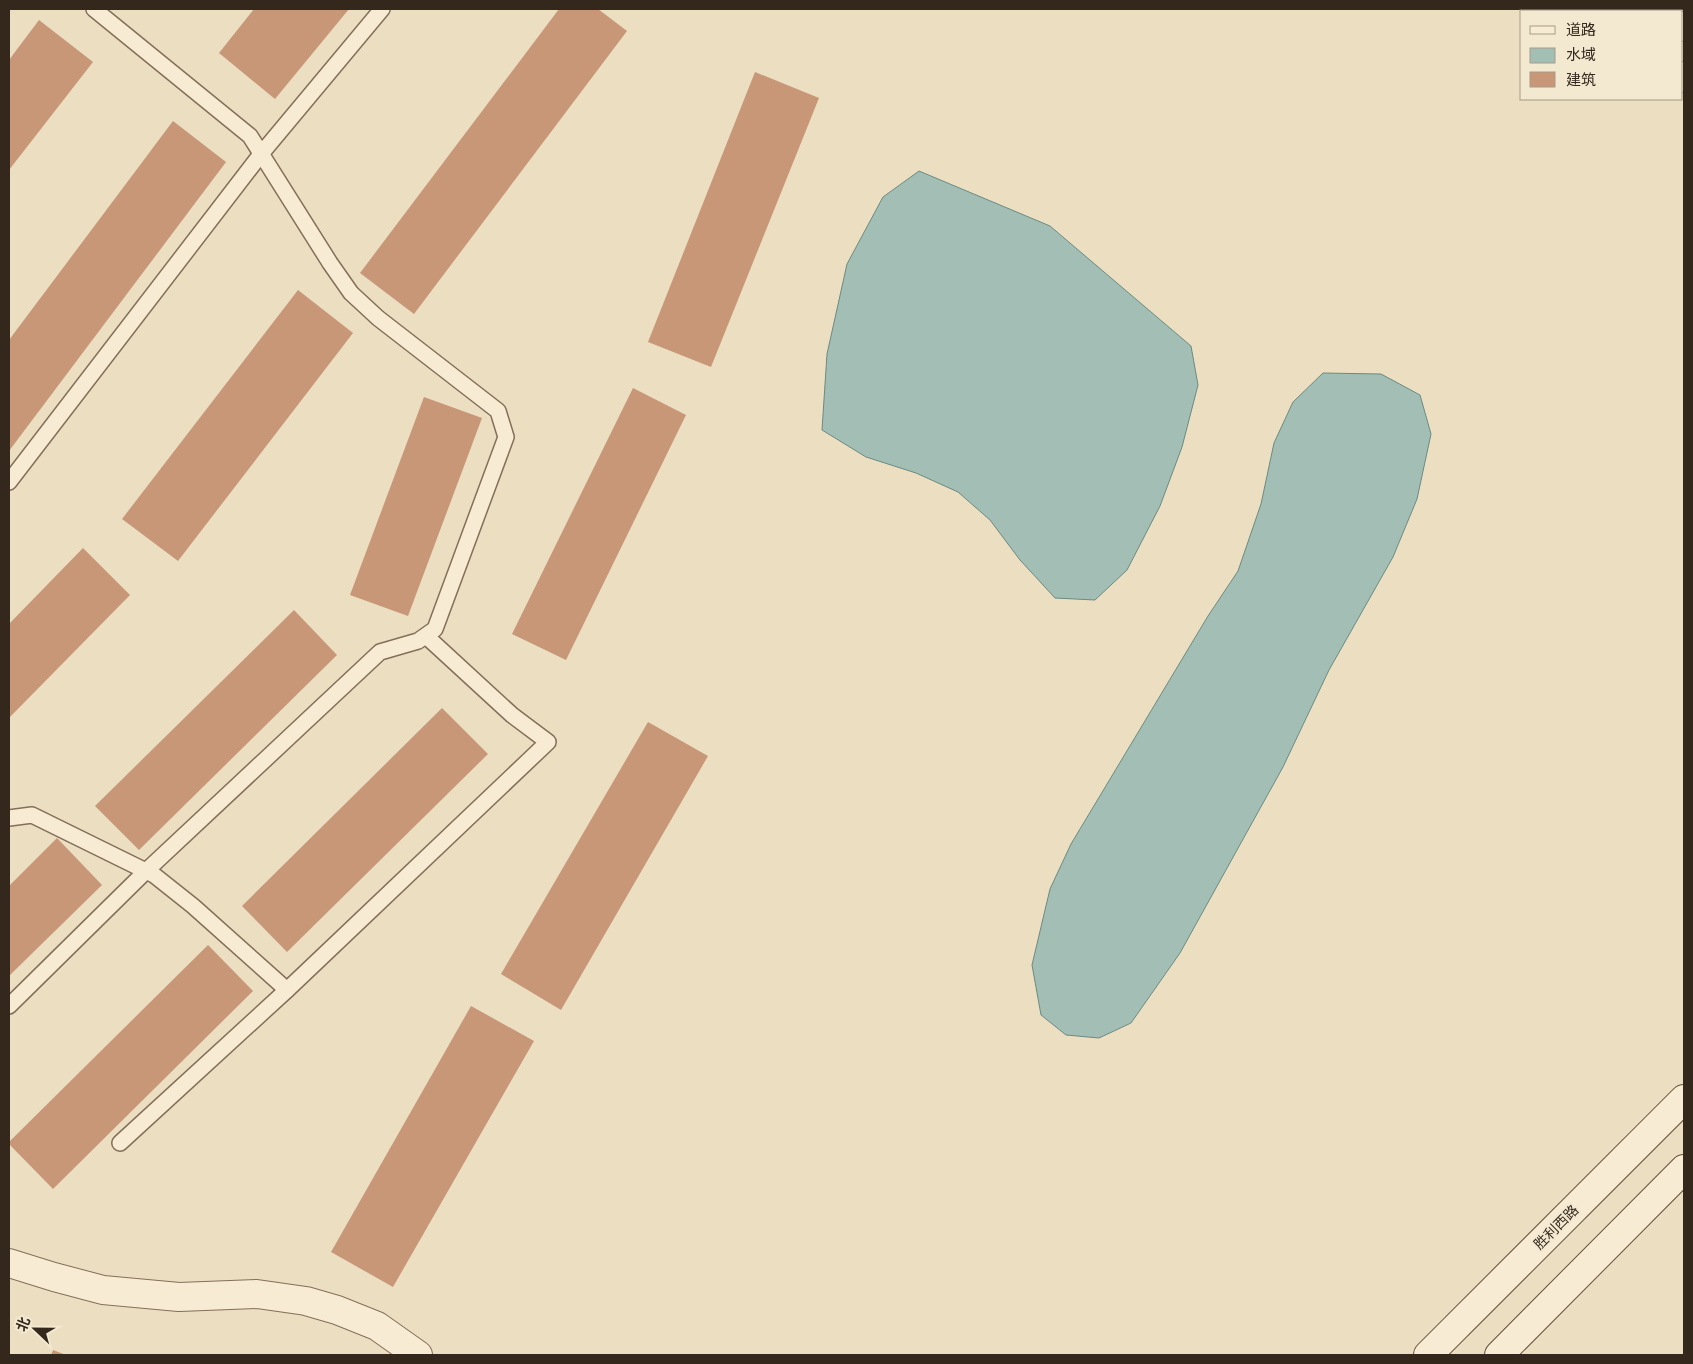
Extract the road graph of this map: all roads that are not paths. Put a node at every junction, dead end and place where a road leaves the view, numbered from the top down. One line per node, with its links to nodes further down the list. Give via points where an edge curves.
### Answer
1 (94, 9): 3 (lane, via 250,136)
2 (382, 9): 3 (lane)
3 (261, 154): 4 (lane); 5 (lane, via 351,293 378,318 498,411 506,437 435,629)
4 (9, 482)
5 (426, 636): 7 (lane, via 380,652); 8 (lane, via 512,715 548,742)
6 (9, 818): 7 (lane, via 32,815)
7 (145, 872): 8 (lane, via 154,875 193,906); 9 (lane)
8 (287, 990): 11 (lane)
9 (9, 1006)
10 (1684, 1099): 15 (main road, 胜利西路)
11 (120, 1143)
12 (1684, 1169): 16 (main road)
13 (9, 1263): 14 (main road, via 103,1290 179,1296 258,1294 306,1301 377,1326)
14 (418, 1355)
15 (1428, 1355)
16 (1499, 1355)

